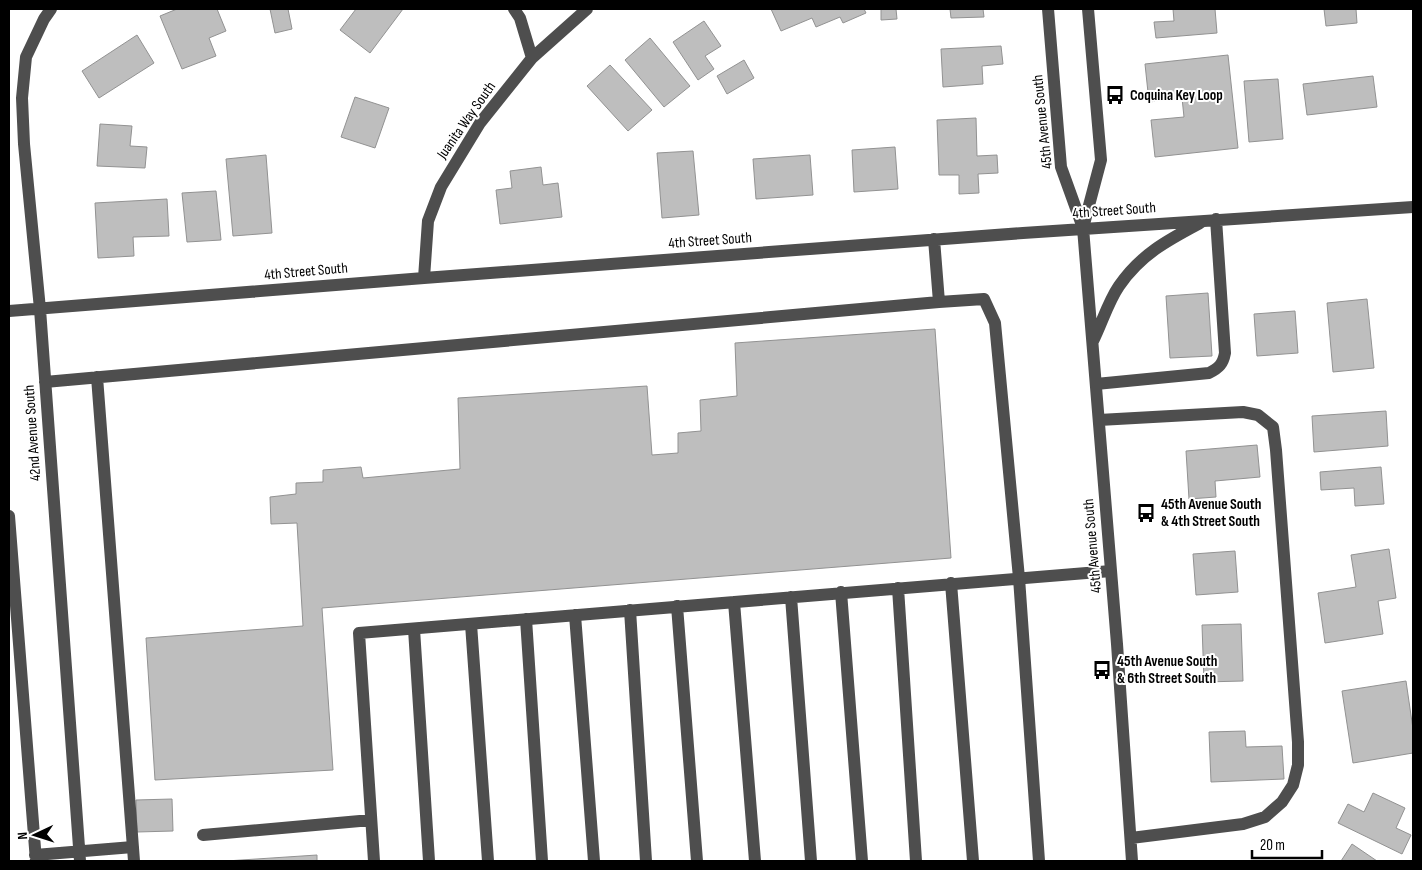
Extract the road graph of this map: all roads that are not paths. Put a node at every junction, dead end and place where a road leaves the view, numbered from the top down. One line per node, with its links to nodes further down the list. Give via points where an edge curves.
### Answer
1 (52, 9): 13 (street, 42nd Avenue South, via 44,18 26,57 22,98)
2 (514, 9): 6 (street, via 520,18)
3 (587, 9): 6 (street, Juanita Way South)
4 (1048, 9): 9 (street, 45th Avenue South, via 1061,167)
5 (1088, 9): 9 (street, 45th Avenue South, via 1101,160)
6 (532, 58): 11 (street, Juanita Way South, via 480,123 441,187 428,221)
7 (1413, 207): 8 (street, 4th Street South)
8 (1210, 220): 9 (street, 4th Street South); 15 (street, via 1163,242 1138,263 1119,286); 18 (street, via 1224,361 1210,373)
9 (1083, 228): 10 (street, 4th Street South); 15 (street, 45th Avenue South)
10 (934, 240): 11 (street, 4th Street South); 12 (street)
11 (424, 278): 13 (street, 4th Street South)
12 (939, 302): 16 (street); 22 (street, via 984,299 995,322)
13 (40, 309): 14 (street, 4th Street South); 17 (street, 42nd Avenue South)
14 (9, 311)
15 (1092, 343): 18 (street, 45th Avenue South)
16 (98, 377): 17 (street); 37 (street)
17 (45, 382): 38 (street, 42nd Avenue South)
18 (1096, 384): 19 (street, 45th Avenue South)
19 (1099, 420): 21 (street, 45th Avenue South); 36 (street, via 1243,412 1258,415 1273,427 1296,713 1298,765 1293,785 1282,802 1266,817 1243,824)
20 (9, 516): 39 (street)
21 (1111, 571): 22 (street); 36 (street, 45th Avenue South)
22 (1019, 578): 23 (street); 53 (street)
23 (951, 583): 24 (street); 52 (street)
24 (898, 588): 25 (street); 51 (street)
25 (841, 592): 26 (street); 50 (street)
26 (791, 597): 27 (street); 49 (street)
27 (734, 602): 28 (street); 48 (street)
28 (677, 606): 29 (street); 47 (street)
29 (630, 610): 30 (street); 46 (street)
30 (575, 615): 31 (street); 45 (street)
31 (526, 619): 32 (street); 44 (street)
32 (470, 624): 33 (street); 43 (street)
33 (414, 629): 34 (street, via 359,633); 42 (street)
34 (371, 820): 35 (street); 41 (street)
35 (203, 835)
36 (1130, 838): 54 (street, 45th Avenue South)
37 (133, 846): 38 (street); 40 (street)
38 (80, 856): 39 (street)
39 (35, 858)
40 (134, 861)
41 (374, 861)
42 (429, 861)
43 (488, 861)
44 (542, 861)
45 (594, 861)
46 (646, 861)
47 (697, 861)
48 (755, 861)
49 (811, 861)
50 (862, 861)
51 (916, 861)
52 (973, 861)
53 (1039, 861)
54 (1132, 861)

